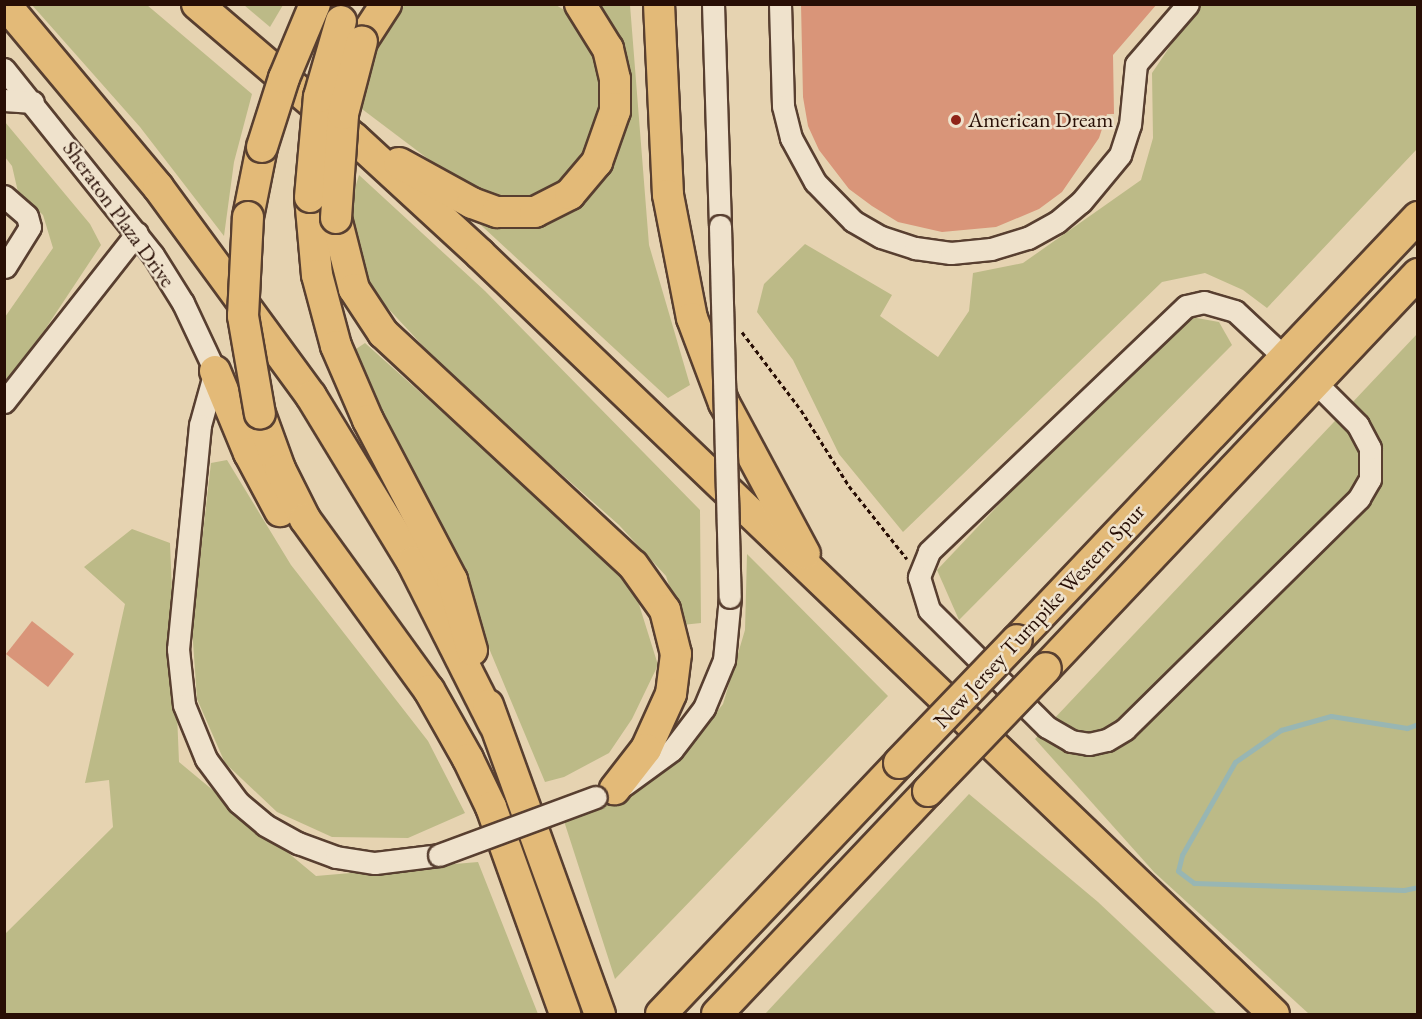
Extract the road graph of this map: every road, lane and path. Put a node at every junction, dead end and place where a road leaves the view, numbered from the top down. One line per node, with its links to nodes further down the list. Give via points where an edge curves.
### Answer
1 (5, 4): 27 (highway, via 164,196 311,396 412,562)
2 (198, 4): 14 (highway)
3 (315, 4): 29 (highway, bridge, via 284,78 262,147 248,217 243,316 260,414 280,469 305,519 446,718 491,807)
4 (386, 4): 10 (highway)
5 (580, 4): 14 (highway, via 608,49 615,79 615,111 597,162 560,201 522,214 484,209)
6 (659, 4): 26 (highway, via 668,195 692,318 724,403)
7 (713, 4): 28 (street, bridge, via 730,597 724,660 704,708 672,750 648,770)
8 (780, 4): 9 (street, via 784,113 798,154 815,182 853,221 882,237 915,248 951,253 991,249 1028,238 1057,222 1081,202 1120,155 1130,125 1136,64)
9 (1188, 4)
10 (351, 22): 27 (highway, bridge, via 319,97 310,197 317,275 336,346 368,420 452,580); 28 (highway, bridge, via 336,218 351,282 383,333 633,565 665,610 676,654 671,694 646,749)
11 (4, 69): 13 (street, Sheraton Plaza Drive)
12 (4, 100): 13 (street)
13 (33, 102): 17 (street, Sheraton Plaza Drive)
14 (354, 138): 26 (highway)
15 (4, 196): 18 (street, via 27,216 30,227)
16 (1418, 217): 21 (highway, New Jersey Turnpike Western Spur)
17 (137, 233): 22 (street, Sheraton Plaza Drive, via 183,303); 24 (street)
18 (5, 267)
19 (1418, 274): 23 (highway, New Jersey Turnpike Western Spur)
20 (735, 323): 25 (path, via 901,556)
21 (1284, 357): 25 (street, via 1235,311 1204,302 1186,306 942,536); 32 (highway, New Jersey Turnpike Western Spur, bridge)
22 (215, 371): 28 (street, bridge, via 200,425 178,649 184,705 197,741 215,775 238,802 265,825 298,843 336,857 375,863 439,855); 29 (highway, via 249,453 284,519 445,744)
23 (1315, 382): 25 (street, via 1350,416 1365,437 1373,459 1366,488 1133,723 1107,740 1080,743 1047,727 935,618 922,594); 33 (highway, New Jersey Turnpike Western Spur, bridge)
24 (4, 402)
25 (921, 569)
26 (818, 578): 34 (highway)
27 (494, 724): 31 (highway)
28 (606, 793)
29 (514, 880): 30 (highway)
30 (566, 1014)
31 (600, 1014)
32 (662, 1014)
33 (717, 1014)
34 (1274, 1014)

